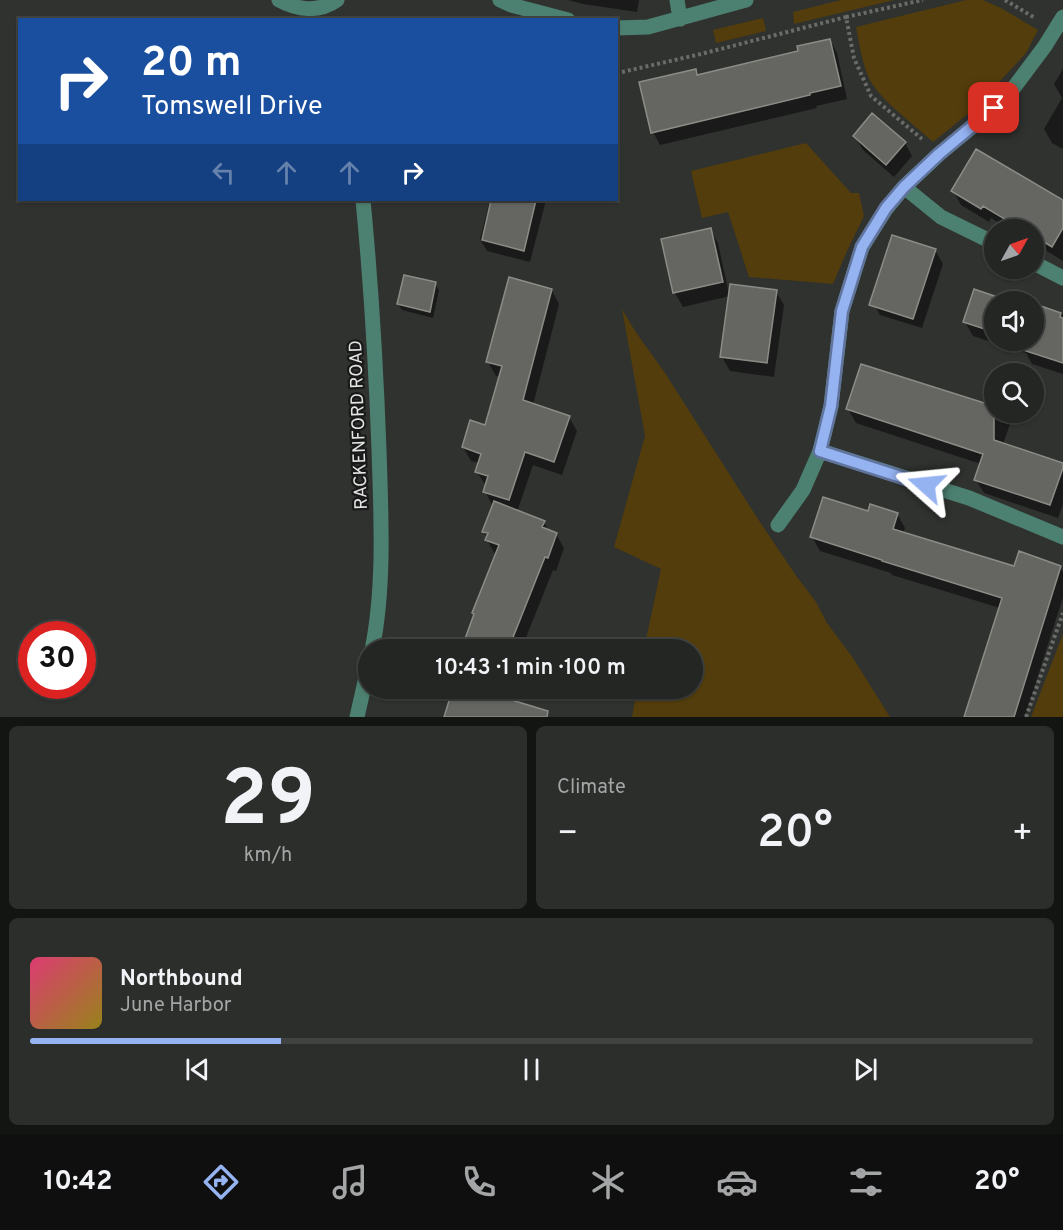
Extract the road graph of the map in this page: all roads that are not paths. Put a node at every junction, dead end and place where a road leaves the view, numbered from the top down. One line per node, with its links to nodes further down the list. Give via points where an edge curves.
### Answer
1 (279, 0): 5 (street, via 303,9)
2 (500, 0): 6 (street)
3 (677, 0): 7 (street)
4 (746, 0): 7 (street)
5 (330, 9)
6 (561, 18)
7 (680, 19): 9 (street, via 648,27)
8 (1059, 24): 10 (street, via 1009,94)
9 (618, 28)
10 (904, 187): 12 (street, via 941,217); 15 (street, via 862,247 842,311 831,406)
11 (363, 201): 18 (street, RACKENFORD ROAD, via 373,320 381,537)
12 (984, 238)
13 (1044, 269): 14 (street)
14 (1063, 279)
15 (820, 451): 16 (street, via 803,490); 17 (street, via 969,498)
16 (778, 525)
17 (1063, 537)
18 (374, 639)
19 (361, 699): 20 (street)
20 (357, 717)

